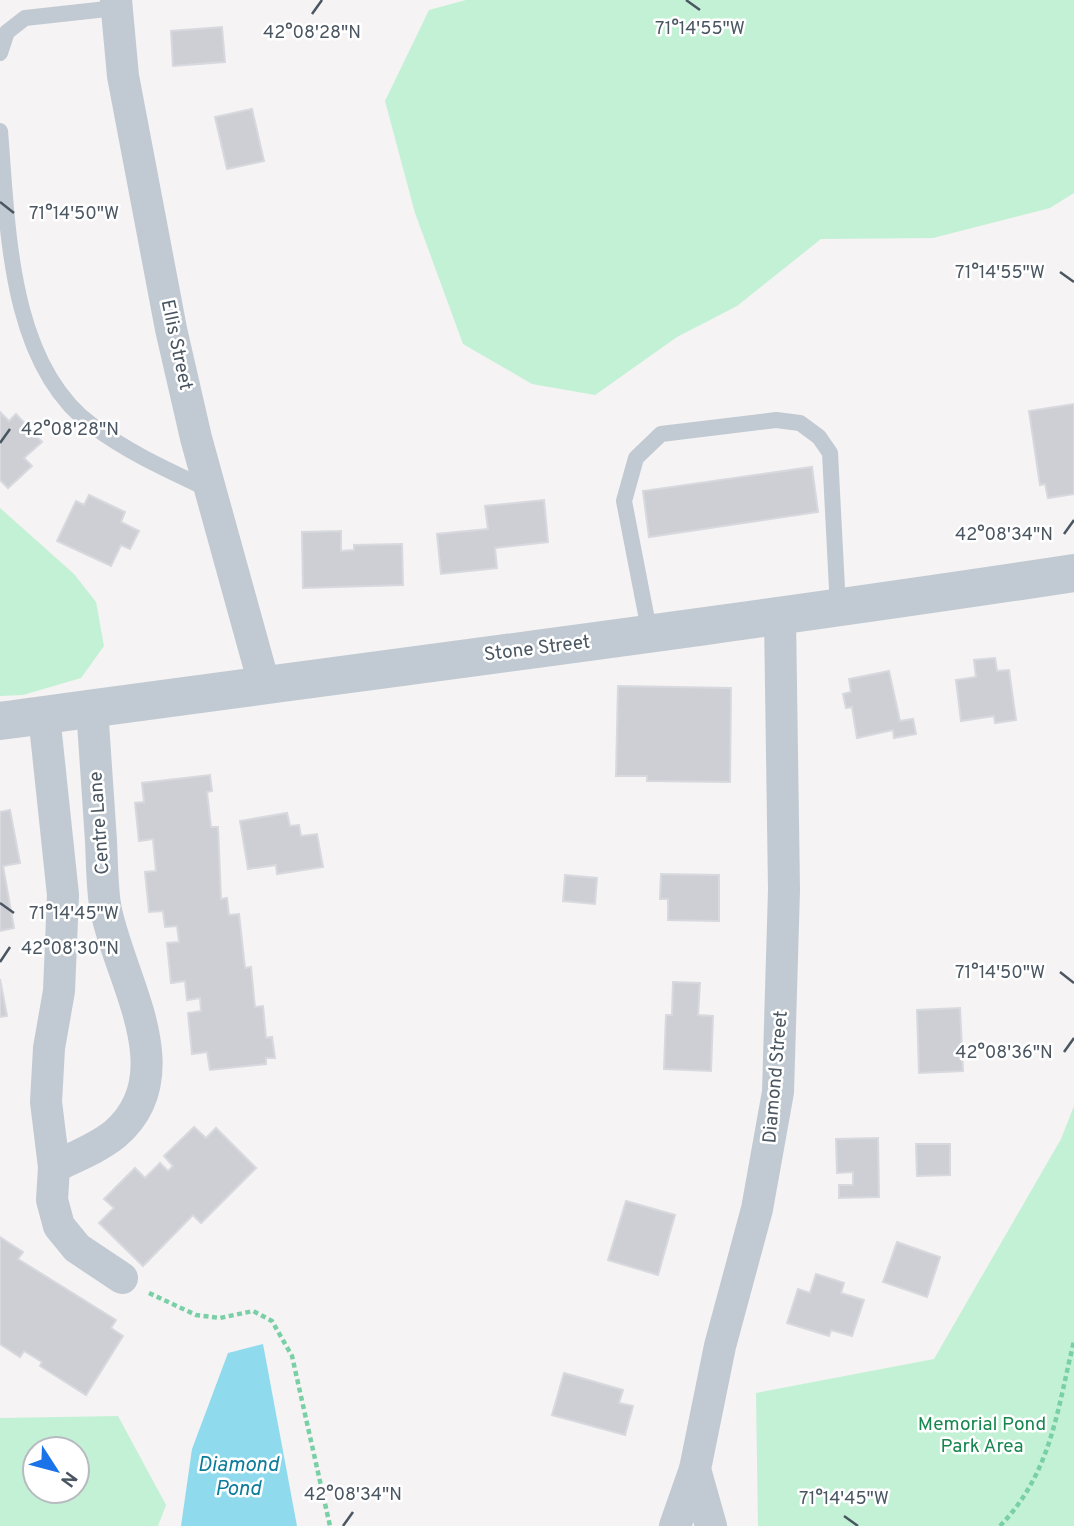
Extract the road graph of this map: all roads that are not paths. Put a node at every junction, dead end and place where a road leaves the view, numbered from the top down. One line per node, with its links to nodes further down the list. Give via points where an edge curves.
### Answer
1 (116, 4): 2 (lane, via 25,18 7,32); 4 (street, Ellis Street, via 140,174)
2 (0, 53)
3 (0, 131): 4 (lane, via 13,266 29,335 54,386 91,425 143,458)
4 (211, 490): 9 (street, Ellis Street)
5 (1074, 573): 6 (street, Stone Street)
6 (838, 608): 7 (street, Stone Street); 8 (lane, via 830,453 819,437 800,424 776,421 660,434 636,458 624,501)
7 (780, 617): 8 (street, Stone Street); 17 (street, Diamond Street, via 783,945 775,1119)
8 (650, 635): 9 (street, Stone Street)
9 (264, 684): 10 (street, Stone Street)
10 (92, 708): 11 (street, Stone Street); 13 (street, Centre Lane, via 105,902)
11 (44, 715): 12 (street, Stone Street); 14 (street, via 61,859)
12 (0, 721)
13 (112, 936): 14 (street); 15 (street, Centre Lane, via 142,1018 144,1089 133,1115 113,1135)
14 (62, 943): 15 (street, via 46,1102)
15 (54, 1167): 16 (street, via 52,1200 60,1226 77,1248)
16 (122, 1278)
17 (695, 1469): 18 (street); 19 (street, Diamond Street)
18 (675, 1526)
19 (711, 1526)

